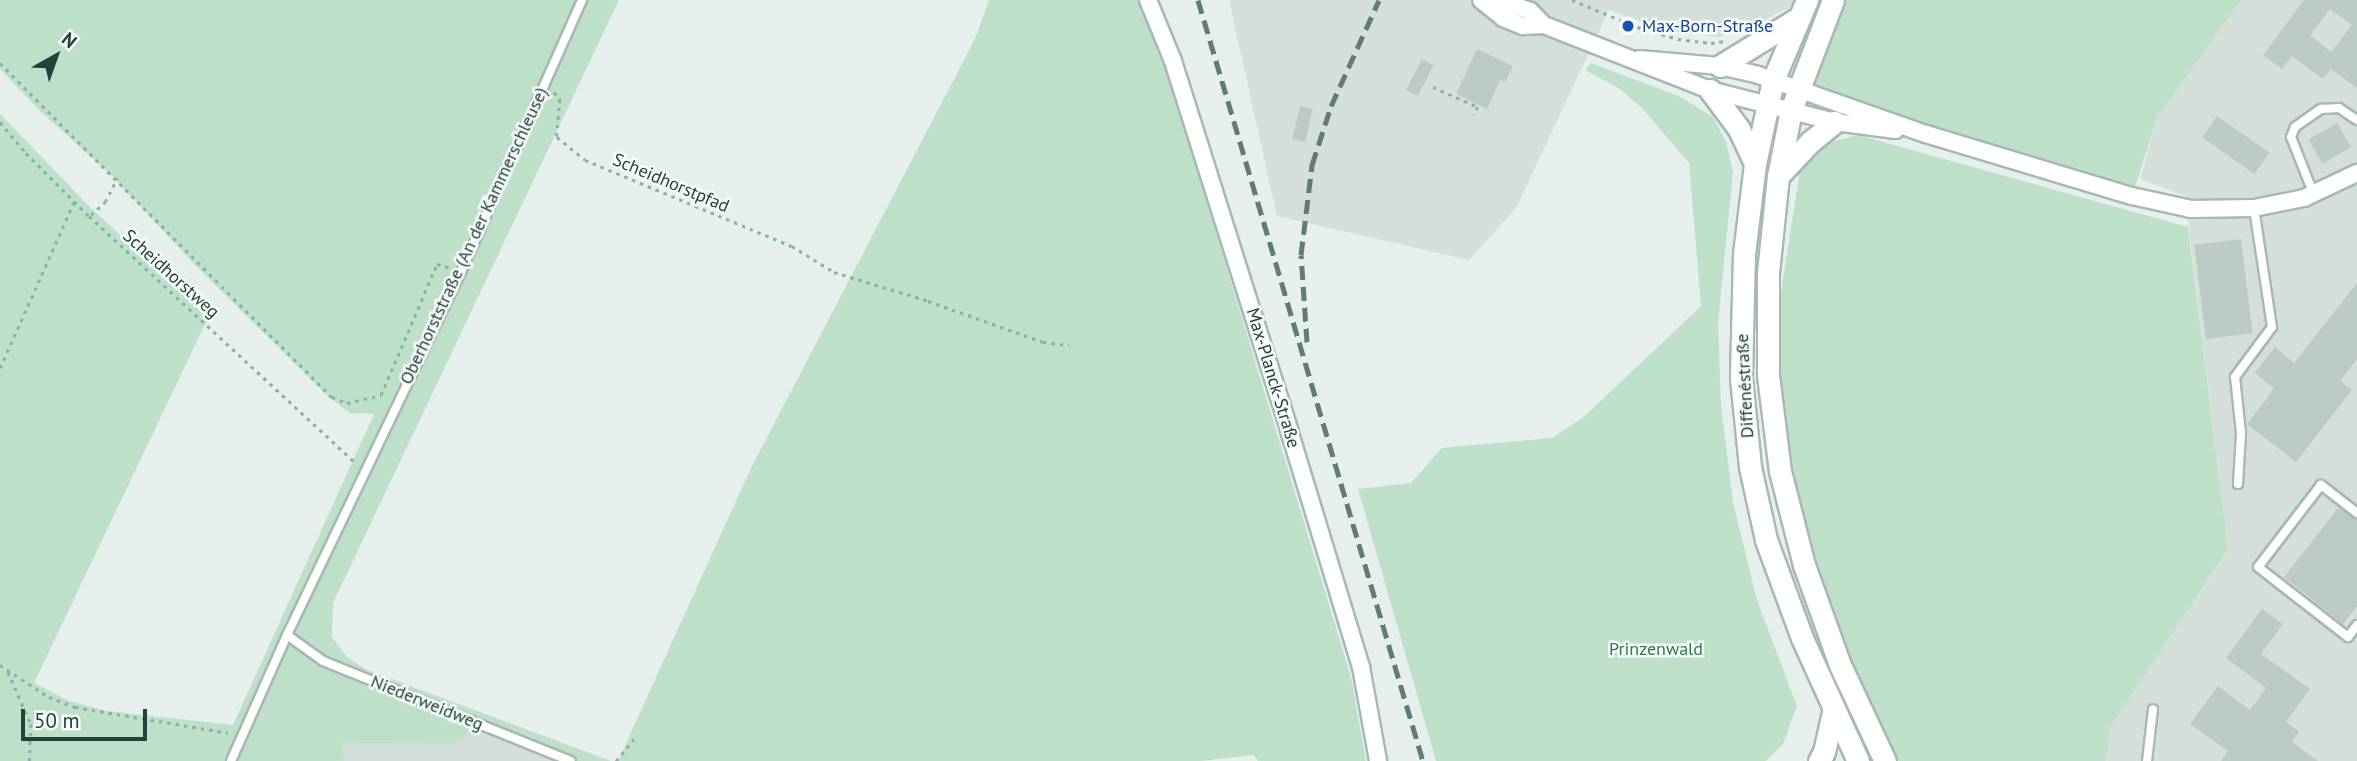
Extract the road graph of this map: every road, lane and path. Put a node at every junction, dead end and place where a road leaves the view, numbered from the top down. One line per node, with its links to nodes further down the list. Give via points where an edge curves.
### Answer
1 (582, 0): 14 (lane, Oberhorststraße (An der Kammerschleuse))
2 (1148, 0): 50 (street, Max-Planck-Straße, via 1173,61 1361,667)
3 (1481, 0): 8 (street, via 1503,18 1523,26)
4 (1497, 0): 8 (street, via 1530,11)
5 (1572, 0): 9 (path, via 1678,39)
6 (1833, 0): 17 (main road, Diffenéstraße)
7 (1803, 9): 12 (main road); 13 (main road, Diffenéstraße)
8 (1544, 25): 10 (street)
9 (1732, 40)
10 (1639, 60): 12 (street); 16 (street)
11 (0, 63): 27 (path)
12 (1720, 66): 13 (street)
13 (1773, 80): 17 (street); 18 (main road, Diffenéstraße)
14 (546, 81): 32 (lane, Oberhorststraße (An der Kammerschleuse)); 33 (path, Scheidhorstpfad, via 560,99 557,137 585,160 792,246 834,272 1043,342)
15 (1433, 87): 19 (path, via 1478,107)
16 (1710, 90): 18 (street); 24 (main road, via 1740,129)
17 (1795, 100): 18 (street); 22 (street); 23 (street); 26 (main road, Diffenéstraße)
18 (1767, 106): 24 (main road, Diffenéstraße)
19 (1474, 115)
20 (2357, 120): 28 (lane, via 2340,108 2321,109 2295,127 2291,137)
21 (0, 122): 29 (path, Scheidhorstweg)
22 (1835, 122): 23 (street); 26 (main road)
23 (1926, 134): 30 (street, via 2132,196 2191,209)
24 (1755, 163): 43 (main road, Diffenéstraße, via 1744,253 1741,378 1750,467 1766,540)
25 (2357, 173): 28 (street)
26 (1778, 176): 53 (main road, Diffenéstraße, via 1768,273 1768,375 1780,471 1813,590)
27 (117, 178): 31 (path, via 105,202); 32 (path, via 332,397 347,403 381,395 437,264)
28 (2314, 195): 30 (street)
29 (75, 202): 31 (path, Scheidhorstweg); 34 (path)
30 (2254, 208): 36 (lane, via 2272,327 2235,377 2241,433)
31 (89, 216): 35 (path, Scheidhorstweg)
32 (461, 272): 35 (lane, Oberhorststraße (An der Kammerschleuse))
33 (1069, 345)
34 (0, 368)
35 (365, 471): 39 (lane, Oberhorststraße (An der Kammerschleuse))
36 (2238, 484)
37 (2357, 513): 38 (lane, via 2321,485 2258,567 2348,637)
38 (2357, 625)
39 (287, 635): 44 (lane, Oberhorststraße (An der Kammerschleuse)); 48 (lane, Niederweidweg, via 323,661)
40 (0, 666): 41 (path)
41 (8, 671): 44 (path, via 75,707); 46 (path, via 30,724)
42 (2153, 709): 54 (lane)
43 (1833, 712): 51 (main road); 52 (main road, Diffenéstraße)
44 (242, 736): 47 (lane, Oberhorststraße (An der Kammerschleuse))
45 (634, 740): 49 (path)
46 (30, 761)
47 (231, 761)
48 (571, 761)
49 (616, 761)
50 (1378, 761)
51 (1819, 761)
52 (1858, 761)
53 (1882, 761)
54 (2147, 761)

